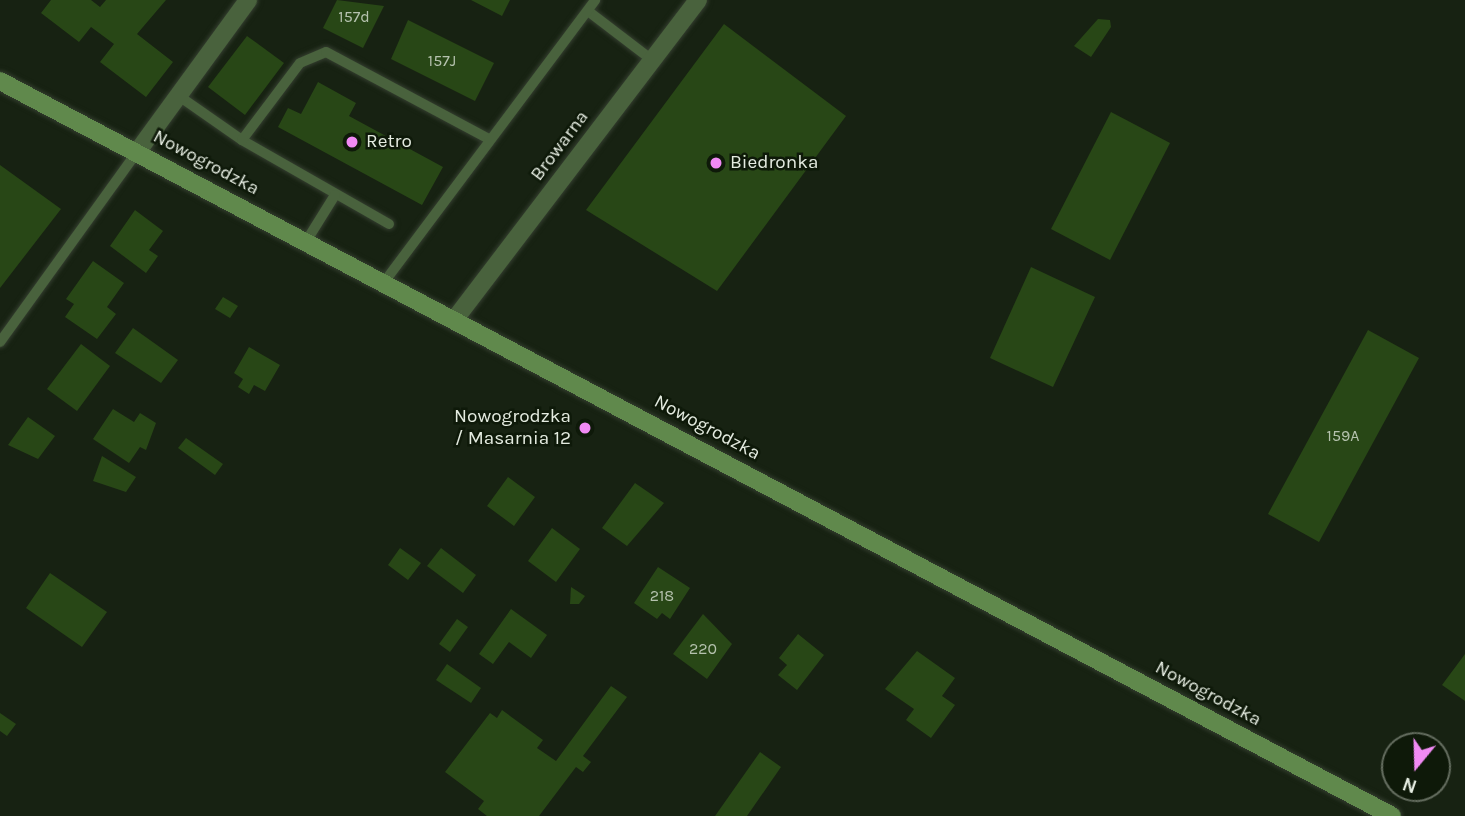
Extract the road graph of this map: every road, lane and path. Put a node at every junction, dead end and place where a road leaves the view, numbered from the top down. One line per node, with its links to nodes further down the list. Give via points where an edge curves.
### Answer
1 (248, 0): 7 (street)
2 (595, 0): 4 (lane)
3 (698, 0): 5 (street, Browarna)
4 (588, 11): 5 (lane); 8 (lane)
5 (652, 60): 15 (street, Browarna)
6 (0, 80): 10 (main road, Nowogrodzka)
7 (176, 94): 9 (lane); 10 (street)
8 (489, 139): 9 (lane, via 326,52 300,63); 14 (lane)
9 (242, 140): 11 (lane)
10 (138, 150): 13 (main road, Nowogrodzka); 16 (lane)
11 (335, 195): 12 (lane); 13 (lane)
12 (389, 224)
13 (307, 240): 14 (main road, Nowogrodzka)
14 (385, 281): 15 (main road, Nowogrodzka)
15 (455, 319): 17 (main road, Nowogrodzka)
16 (0, 342)
17 (1392, 816)

